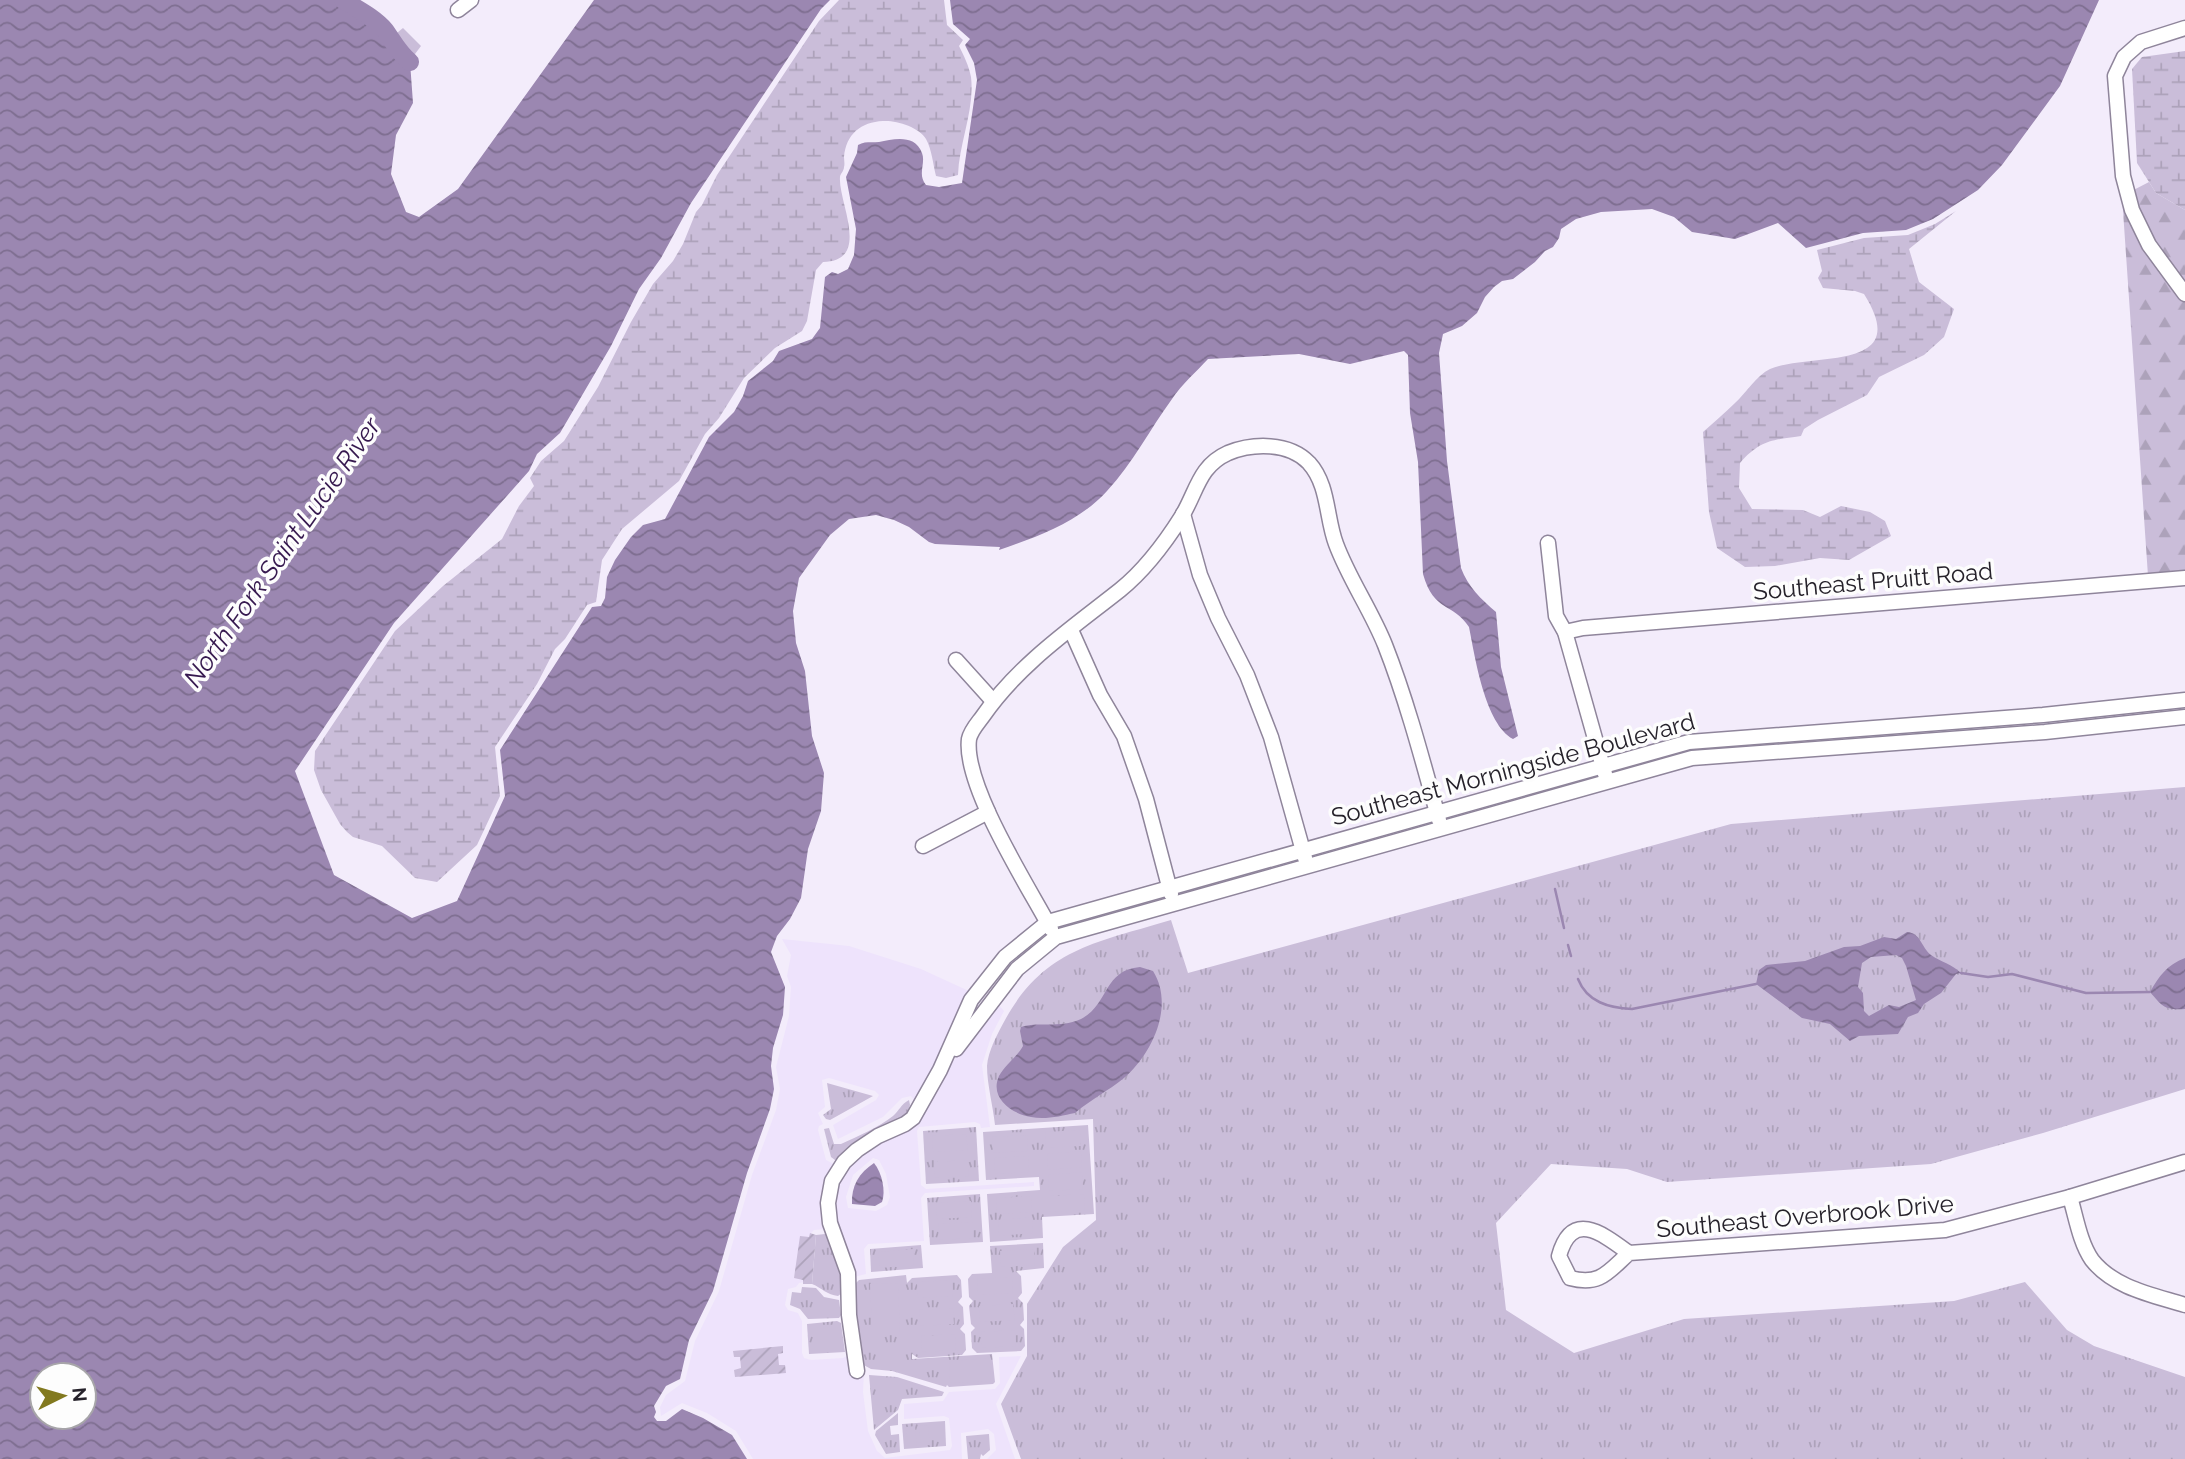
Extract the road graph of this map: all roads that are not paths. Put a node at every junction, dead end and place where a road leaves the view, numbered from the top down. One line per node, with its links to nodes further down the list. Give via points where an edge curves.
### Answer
1 (471, 0): 2 (street)
2 (458, 10)
3 (2185, 28): 4 (street, via 2141,42 2124,57 2115,76 2123,176 2132,210 2149,245)
4 (2185, 294)
5 (1183, 514): 8 (street, via 1137,574); 22 (street, via 1207,466 1228,453 1253,446 1283,448 1308,463 1321,485 1335,542 1385,644); 26 (street, via 1200,575 1271,737)
6 (1548, 543): 9 (street, via 1556,616)
7 (2185, 578): 9 (street, Southeast Pruitt Road)
8 (1070, 630): 12 (street, via 1032,660); 28 (street, via 1124,736)
9 (1564, 632): 20 (street)
10 (956, 660): 12 (street)
11 (2185, 700): 13 (street, Southeast Morningside Boulevard)
12 (993, 701): 23 (street, via 970,735 969,749)
13 (2061, 713): 15 (street, Southeast Morningside Boulevard); 16 (street)
14 (2185, 717): 16 (street, Southeast Morningside Boulevard)
15 (1908, 725): 17 (street, Southeast Morningside Boulevard); 18 (street)
16 (2063, 730): 18 (street, Southeast Morningside Boulevard)
17 (1756, 736): 19 (street); 20 (street, Southeast Morningside Boulevard, via 1689,742)
18 (1909, 741): 19 (street, Southeast Morningside Boulevard)
19 (1757, 753): 21 (street, Southeast Morningside Boulevard, via 1692,758)
20 (1602, 766): 21 (street); 22 (street, Southeast Morningside Boulevard)
21 (1607, 783): 24 (street, Southeast Morningside Boulevard)
22 (1436, 811): 24 (street); 26 (street, Southeast Morningside Boulevard)
23 (988, 812): 25 (street); 30 (street)
24 (1441, 828): 27 (street, Southeast Morningside Boulevard)
25 (923, 846)
26 (1303, 849): 27 (street); 28 (street, Southeast Morningside Boulevard)
27 (1307, 866): 29 (street, Southeast Morningside Boulevard)
28 (1168, 886): 29 (street); 30 (street, Southeast Morningside Boulevard)
29 (1173, 902): 31 (street, Southeast Morningside Boulevard)
30 (1048, 922): 31 (street); 32 (street, Southeast Morningside Boulevard, via 1005,957 971,1000)
31 (1056, 937): 32 (street, Southeast Morningside Boulevard, via 1017,969)
32 (940, 1070): 37 (street, Southeast Morningside Boulevard, via 913,1118 857,1150 832,1181 830,1223 848,1273)
33 (2185, 1162): 34 (street, Southeast Overbrook Drive)
34 (2070, 1198): 35 (street, Southeast Overbrook Drive, via 1945,1230); 36 (street, via 2091,1258 2103,1271 2115,1281)
35 (1629, 1253): 35 (street, Southeast Overbrook Drive, via 1600,1232 1586,1229 1570,1233 1559,1256 1570,1278 1586,1282 1600,1278)
36 (2185, 1305)
37 (857, 1371)

